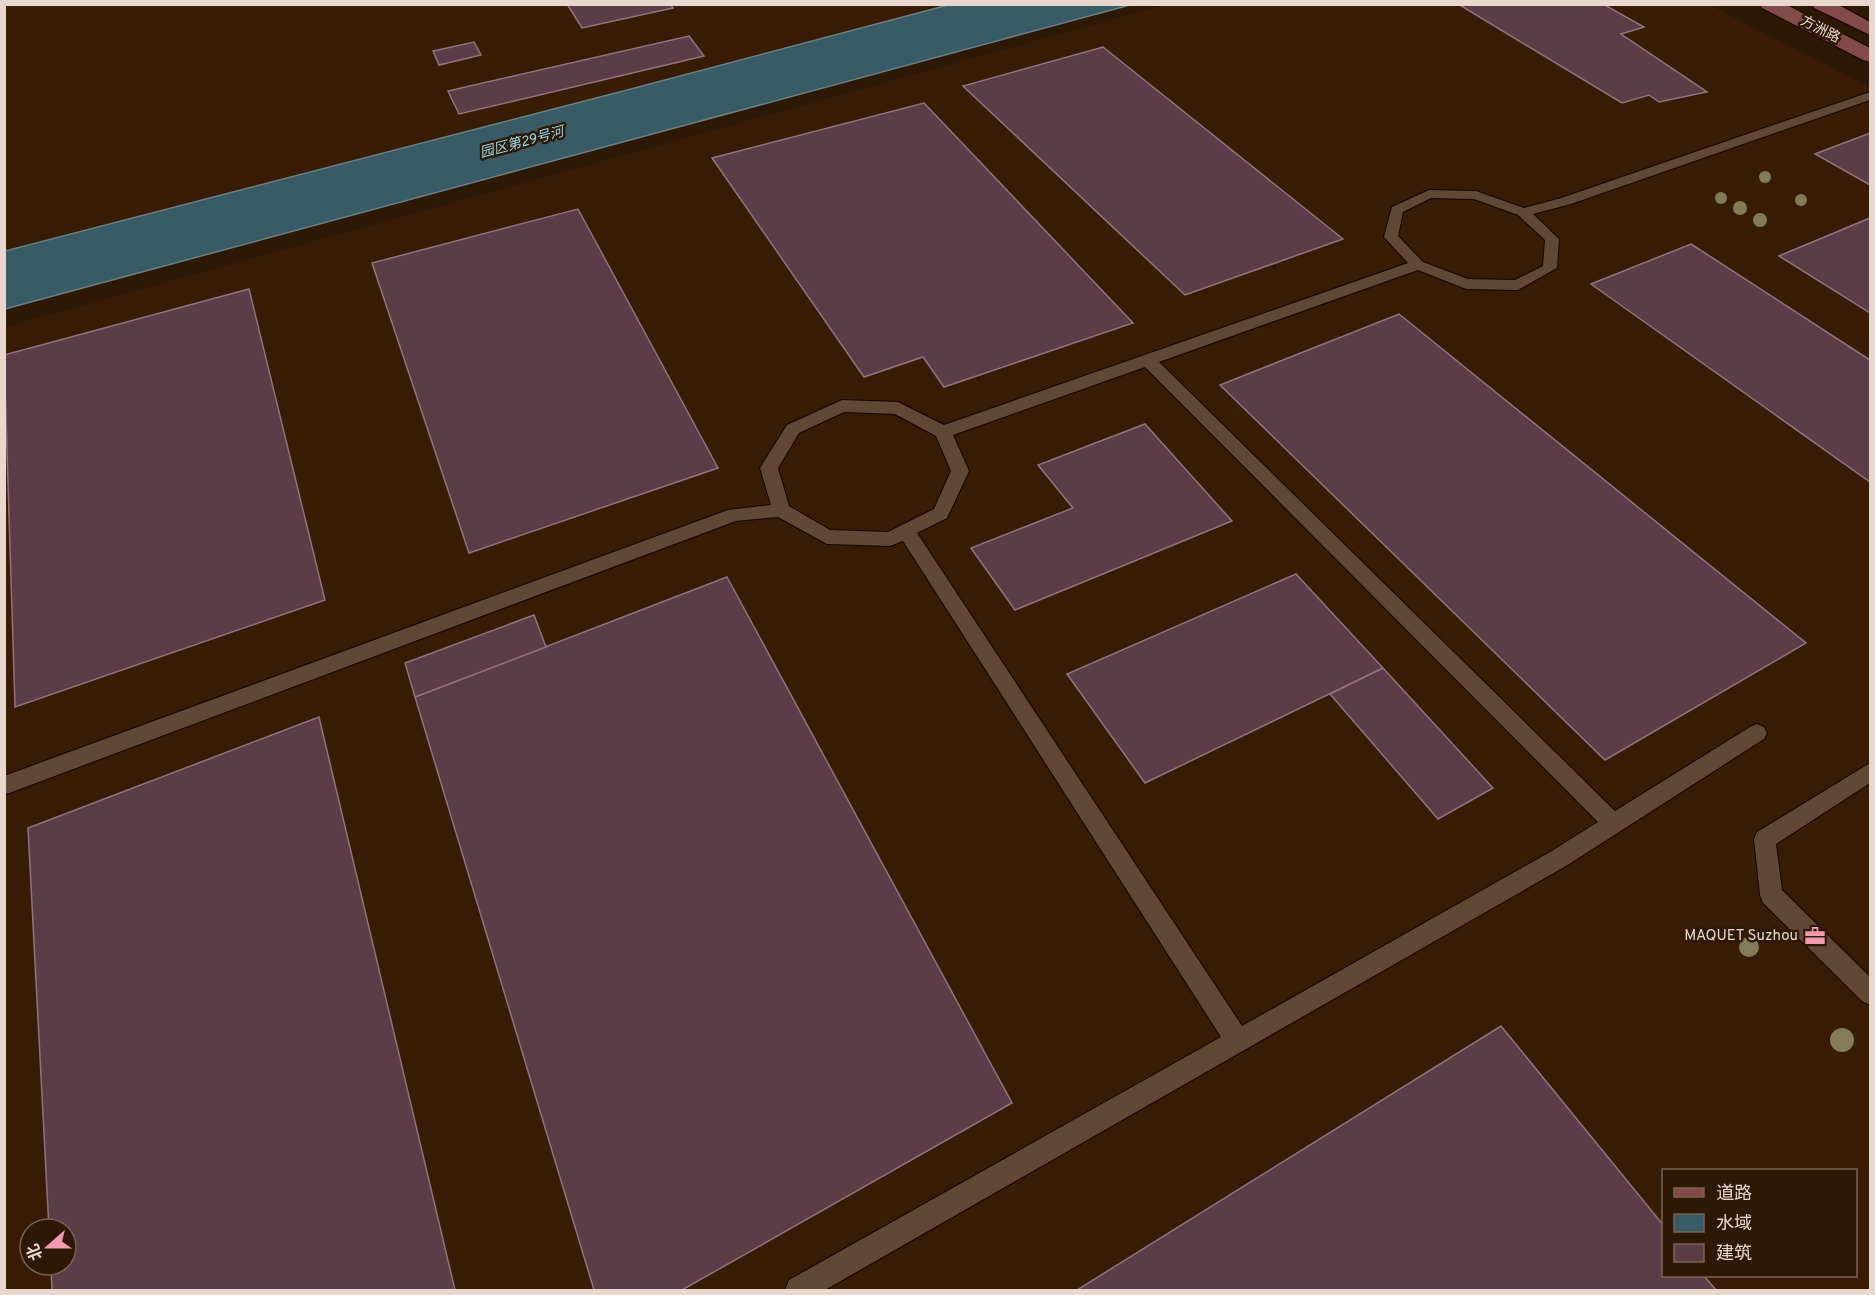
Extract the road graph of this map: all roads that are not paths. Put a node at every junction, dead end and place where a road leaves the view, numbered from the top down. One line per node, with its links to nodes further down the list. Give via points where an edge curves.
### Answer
1 (1769, 4): 4 (main road, 方洲路)
2 (1821, 4): 3 (main road, 方洲路)
3 (1870, 29)
4 (1870, 56)
5 (1870, 96): 6 (lane, via 1566,201)
6 (1523, 212): 7 (lane, via 1476,195 1429,194 1397,210 1392,237); 7 (lane, via 1552,239 1550,268 1518,285 1466,284)
7 (1418, 265): 8 (lane)
8 (1148, 360): 9 (lane); 15 (lane)
9 (944, 432): 10 (lane, via 898,408 842,406 793,429 769,468); 11 (lane, via 960,471 941,513)
10 (781, 510): 11 (lane, via 827,537 890,539); 14 (lane, via 734,515)
11 (906, 531): 17 (lane)
12 (1757, 733): 15 (lane)
13 (1870, 772): 16 (lane, via 1765,839 1771,895)
14 (4, 786)
15 (1614, 824): 17 (lane)
16 (1870, 993)
17 (1238, 1042): 18 (lane)
18 (799, 1290)

